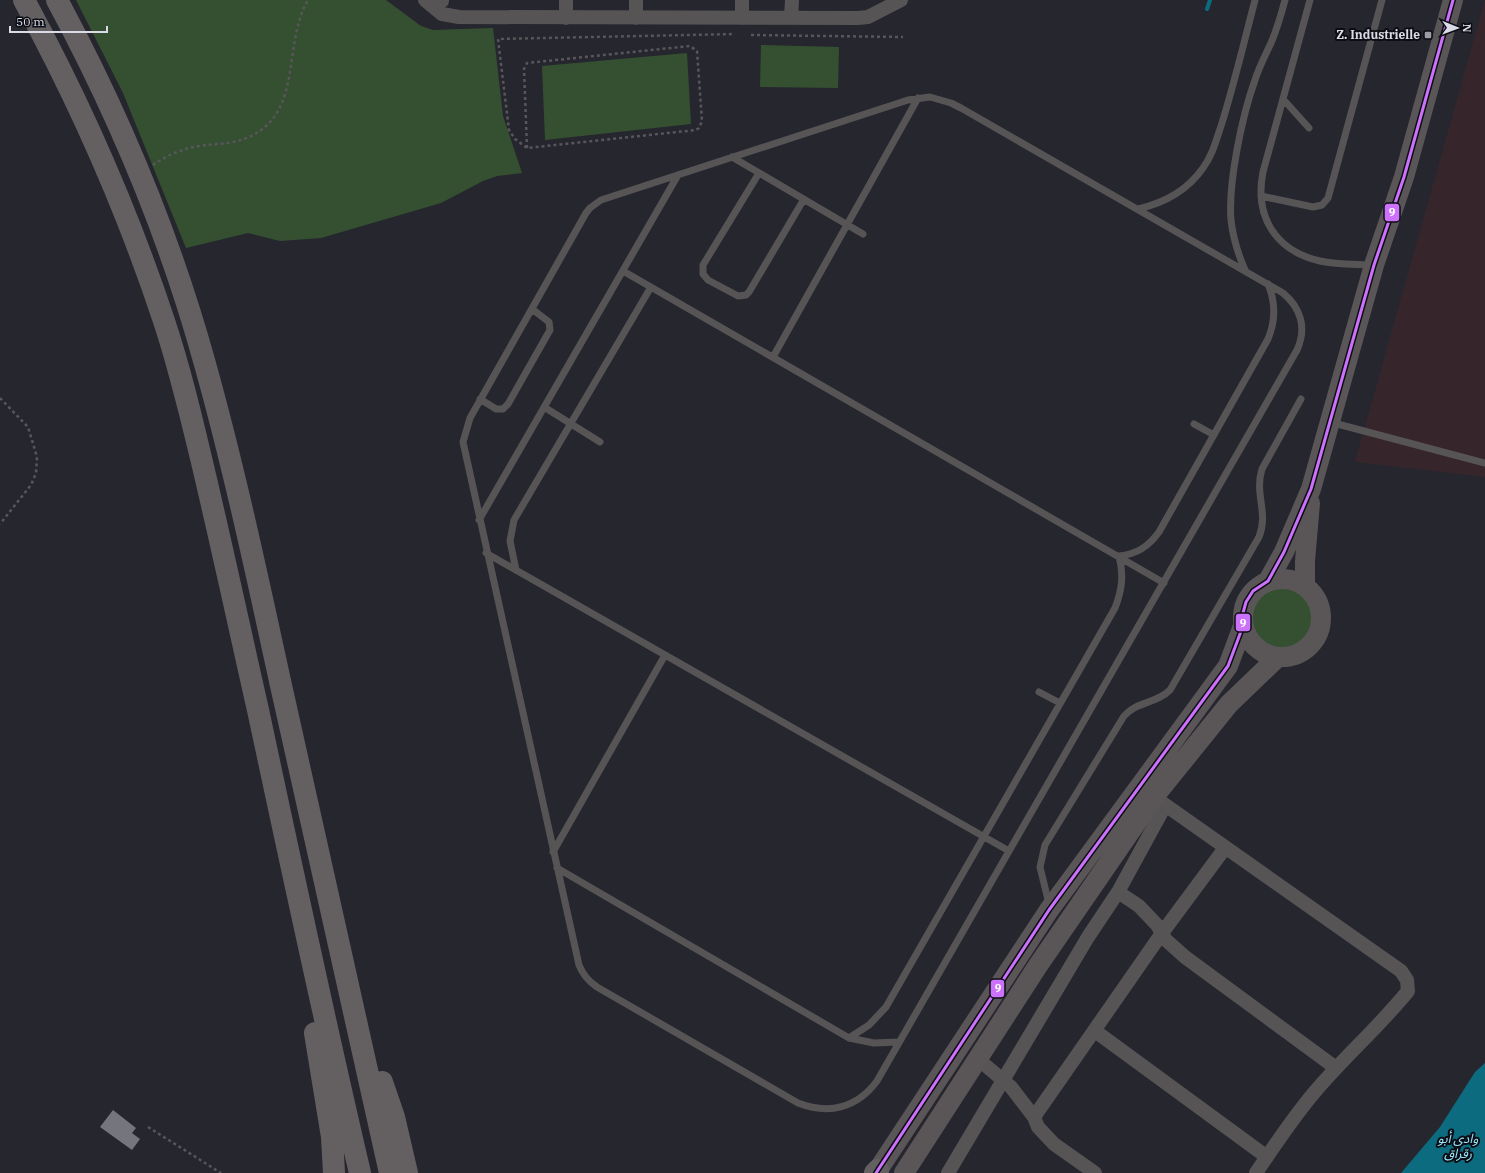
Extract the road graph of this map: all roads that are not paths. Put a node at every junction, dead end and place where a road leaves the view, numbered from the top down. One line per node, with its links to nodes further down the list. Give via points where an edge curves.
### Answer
1 (24, 0): 67 (highway, via 52,51 93,140 164,322 220,534)
2 (57, 0): 69 (highway, via 88,58 153,205 205,361 242,511)
3 (425, 0): 14 (street, via 438,12 450,16)
4 (566, 0): 14 (street)
5 (636, 0): 15 (street)
6 (742, 0): 16 (street)
7 (792, 0): 17 (street)
8 (1255, 0): 26 (lane, via 1211,156 1181,191 1161,202)
9 (1285, 0): 30 (lane, via 1255,80 1244,119 1235,169 1231,220 1238,254)
10 (1310, 0): 19 (lane)
11 (1382, 0): 24 (lane, via 1328,198 1322,205 1313,207)
12 (1453, 0): 29 (main road, via 1404,177)
13 (895, 2): 17 (street, via 863,18)
14 (566, 18): 15 (street)
15 (636, 18): 16 (street)
16 (742, 18): 17 (street)
17 (791, 18)
18 (918, 98): 21 (lane); 26 (lane, via 935,98 951,103); 27 (lane)
19 (1283, 99): 20 (lane); 24 (lane, via 1263,172)
20 (1309, 128)
21 (732, 157): 22 (lane); 23 (lane)
22 (759, 173): 25 (lane); 25 (lane, via 703,265 703,274 708,280 738,296 746,295)
23 (678, 175): 31 (lane); 34 (lane, via 601,200 590,208)
24 (1261, 196): 29 (lane, via 1262,207 1271,229 1286,247 1320,262)
25 (804, 199): 27 (lane)
26 (1138, 209): 30 (lane)
27 (847, 224): 28 (lane); 35 (lane)
28 (863, 234)
29 (1374, 265): 39 (main road)
30 (1245, 270): 32 (lane)
31 (623, 271): 33 (lane); 38 (lane)
32 (1268, 284): 42 (lane, via 1274,306 1273,328); 51 (lane, via 1289,298 1296,308 1302,327 1300,342)
33 (651, 287): 35 (lane); 40 (lane)
34 (532, 309): 36 (lane); 36 (lane, via 549,322 550,330 508,404 503,409 496,409)
35 (773, 357): 48 (lane)
36 (480, 399): 46 (lane, via 466,426 463,442)
37 (1301, 399): 65 (lane, via 1262,469 1258,493 1264,523 1259,537 1170,690 1158,699 1133,708 1124,716 1045,845 1040,867)
38 (544, 407): 40 (lane); 46 (lane)
39 (1330, 422): 44 (lane); 45 (main road)
40 (571, 424): 43 (lane); 49 (lane, via 514,520 510,541)
41 (1194, 424): 42 (lane)
42 (1214, 435): 48 (lane, via 1152,542 1131,555)
43 (600, 442)
44 (1485, 463)
45 (1311, 489): 50 (main road, via 1284,552); 52 (main road)
46 (479, 520): 47 (lane)
47 (486, 553): 49 (lane); 62 (lane)
48 (1119, 556): 51 (lane); 57 (lane, via 1122,569 1120,596)
49 (516, 570): 54 (lane)
50 (1268, 581): 52 (main road, via 1287,579); 53 (main road, via 1253,592 1246,602 1243,613)
51 (1164, 583): 61 (lane)
52 (1305, 586): 55 (main road, via 1320,606 1319,632 1303,652 1291,657)
53 (1244, 626): 55 (main road, via 1246,635 1259,650); 65 (main road, via 1228,666)
54 (665, 655): 59 (lane); 62 (lane)
55 (1278, 657): 58 (main road, via 1229,704)
56 (1039, 692): 57 (lane)
57 (1060, 703): 59 (lane)
58 (1159, 801): 60 (street); 64 (street); 72 (main road, via 1037,967)
59 (982, 836): 61 (lane); 70 (lane, via 886,1007 869,1025)
60 (1225, 848): 66 (street); 73 (street, via 1401,972 1407,980 1408,991 1391,1013)
61 (1010, 851): 71 (lane)
62 (553, 852): 63 (lane)
63 (557, 868): 70 (lane); 71 (lane, via 579,965 586,978 798,1103 831,1110 852,1103 870,1090)
64 (1118, 892): 66 (street, via 1139,906); 74 (street, via 1088,937)
65 (1049, 910): 77 (main road)
66 (1162, 933): 68 (street); 73 (street, via 1185,957)
67 (317, 988): 78 (highway, via 314,1009 315,1042 332,1137); 79 (highway)
68 (1095, 1031): 75 (street); 76 (street)
69 (359, 1032): 80 (highway); 81 (highway, via 377,1068 394,1117)
70 (849, 1038): 71 (lane, via 874,1044)
71 (899, 1042)
72 (978, 1059): 74 (street); 82 (main road)
73 (1336, 1068): 76 (street, via 1289,1123)
74 (1003, 1080): 75 (street); 83 (street)
75 (1034, 1118): 84 (street, via 1038,1127 1054,1144)
76 (1267, 1156): 85 (street)
77 (876, 1172)
78 (334, 1173)
79 (360, 1173)
80 (390, 1173)
81 (407, 1173)
82 (904, 1173)
83 (948, 1173)
84 (1095, 1173)
85 (1256, 1173)

